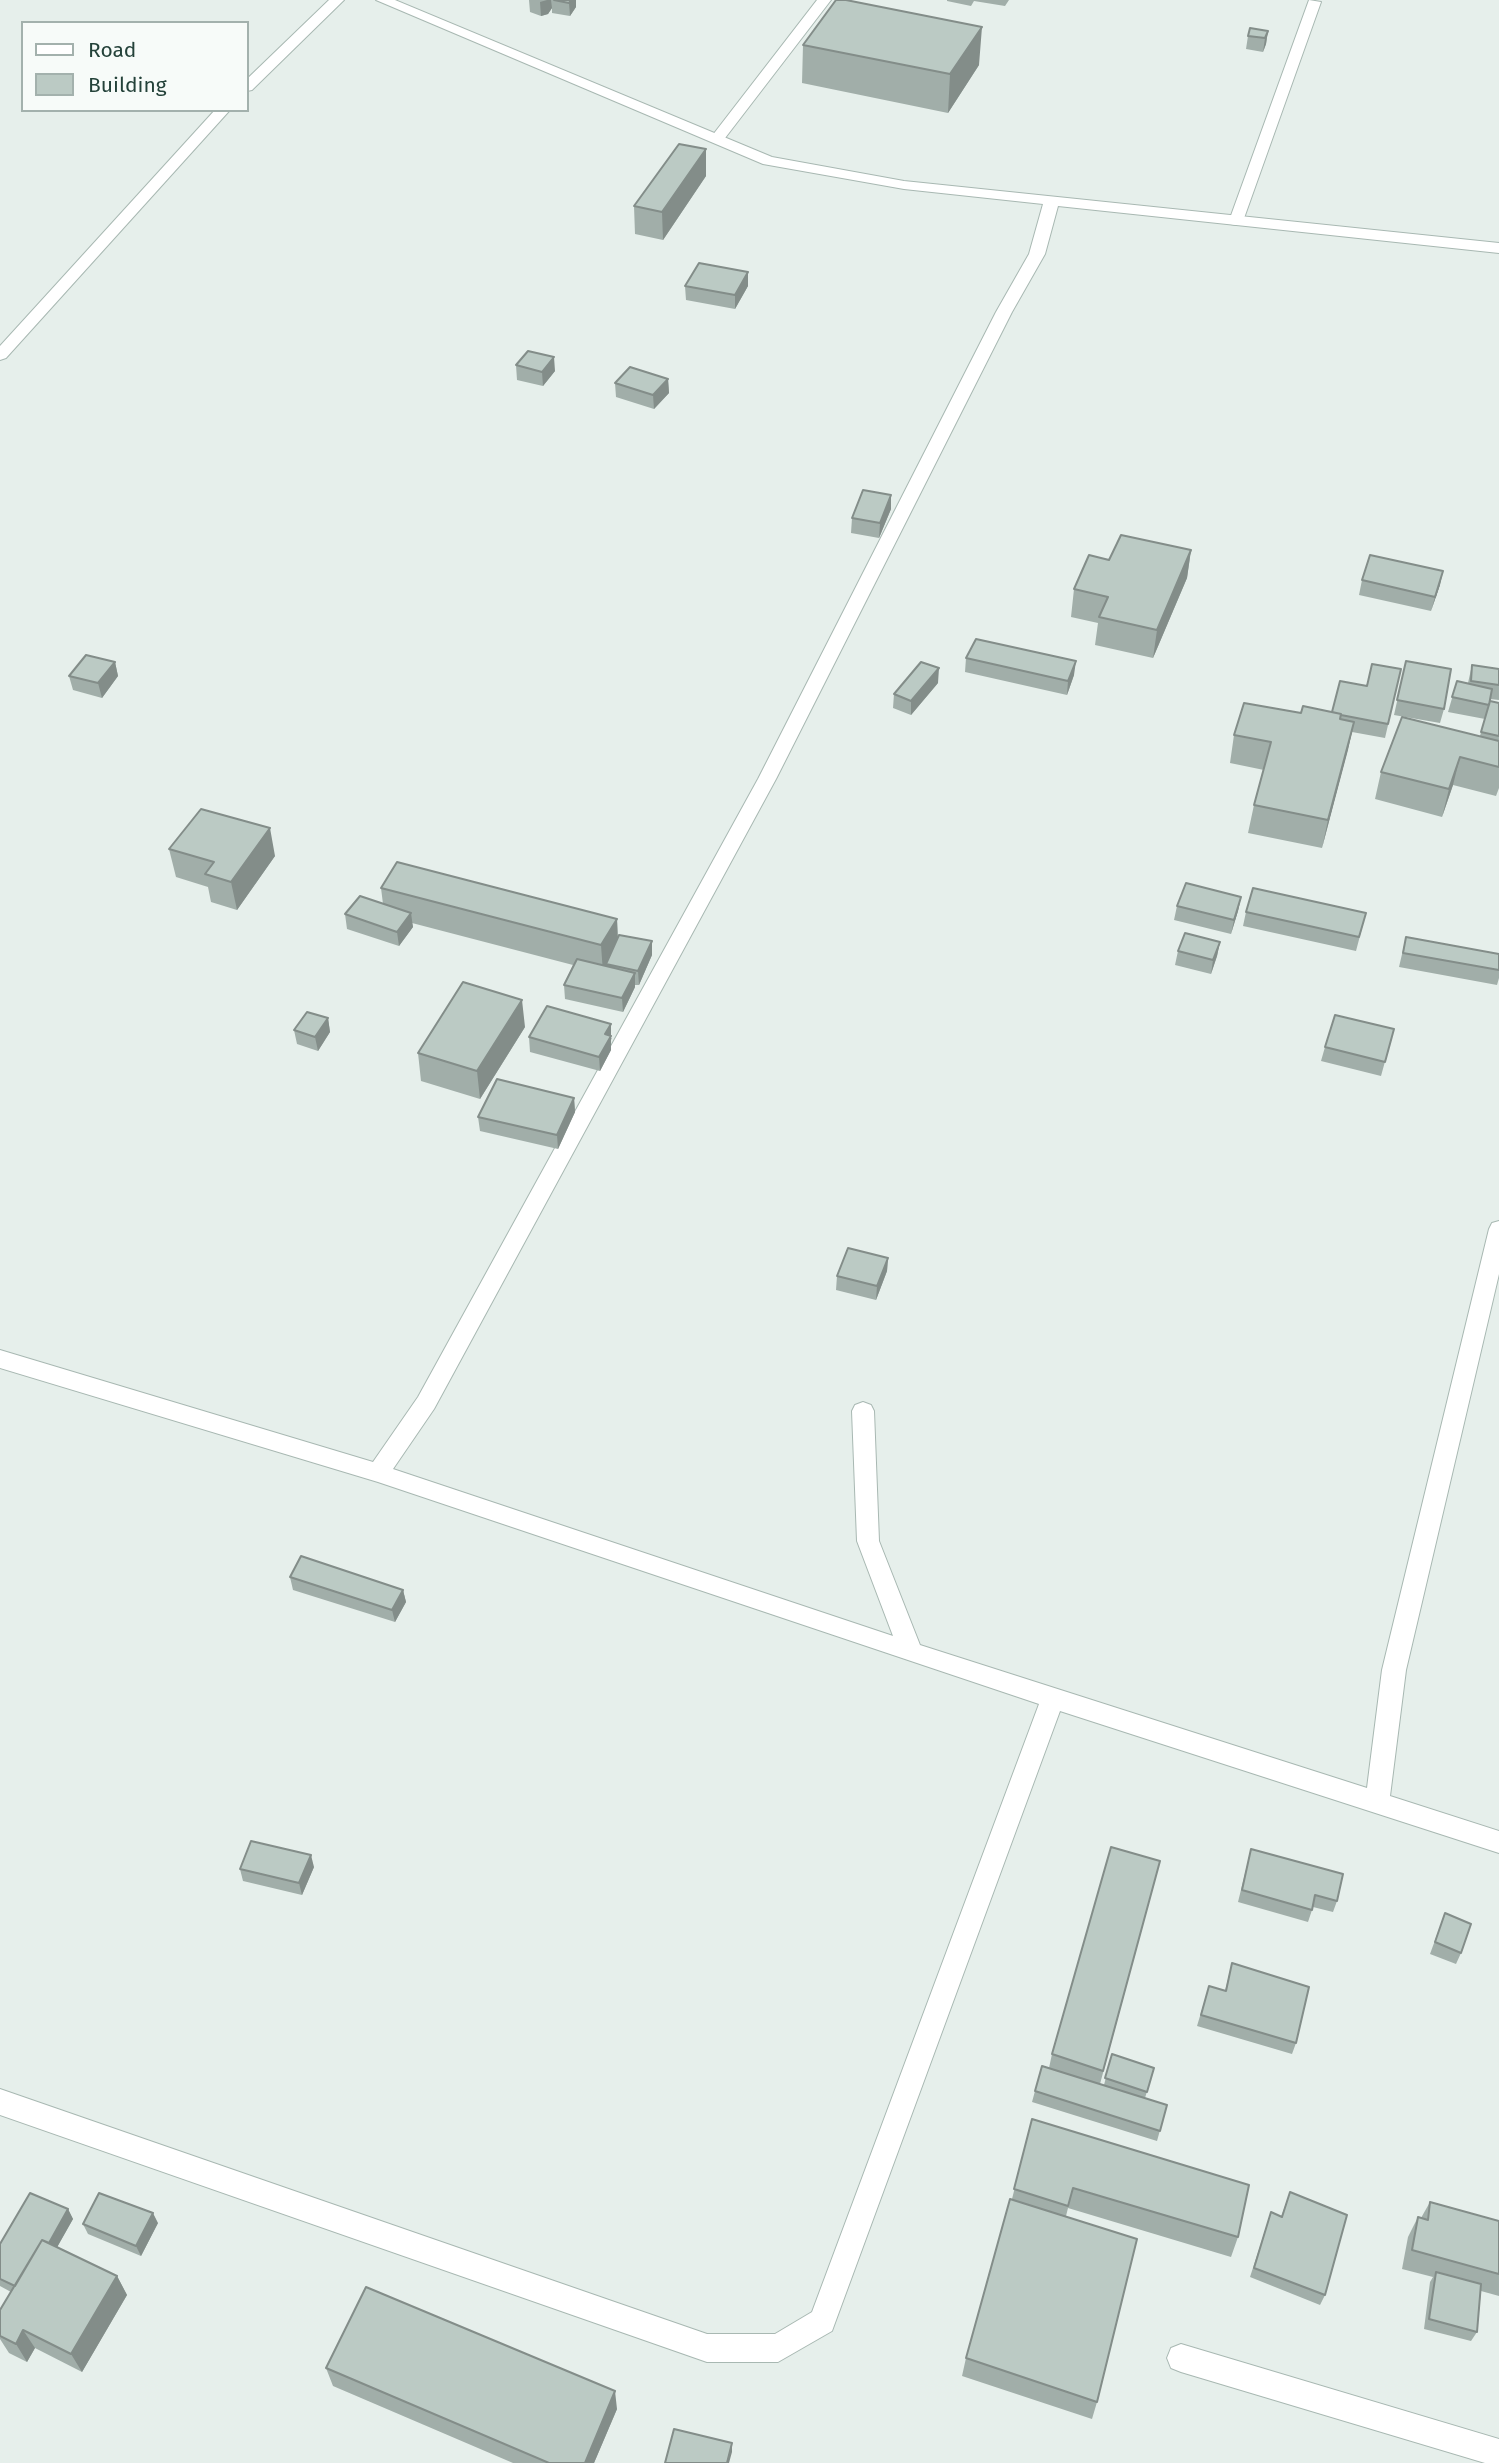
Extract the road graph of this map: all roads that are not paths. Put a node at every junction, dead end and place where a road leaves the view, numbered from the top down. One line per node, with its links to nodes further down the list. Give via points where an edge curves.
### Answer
1 (337, 0): 5 (street)
2 (383, 0): 7 (street)
3 (824, 0): 7 (street)
4 (1314, 2): 9 (street)
5 (248, 87)
6 (221, 112): 11 (street)
7 (717, 139): 8 (street, via 768,161 905,185)
8 (1052, 200): 9 (street); 15 (street, via 1037,254 767,779 426,1403)
9 (1236, 221): 10 (street)
10 (1499, 248)
11 (0, 355)
12 (1499, 1229): 18 (street, via 1394,1670)
13 (0, 1359): 15 (street)
14 (863, 1411): 16 (street, via 868,1541)
15 (378, 1473): 16 (street)
16 (911, 1652): 17 (street)
17 (1054, 1696): 18 (street); 20 (street, via 822,2321 778,2348 707,2348)
18 (1377, 1802): 19 (street)
19 (1499, 1842)
20 (0, 2102)
21 (1181, 2358): 22 (street)
22 (1499, 2453)

